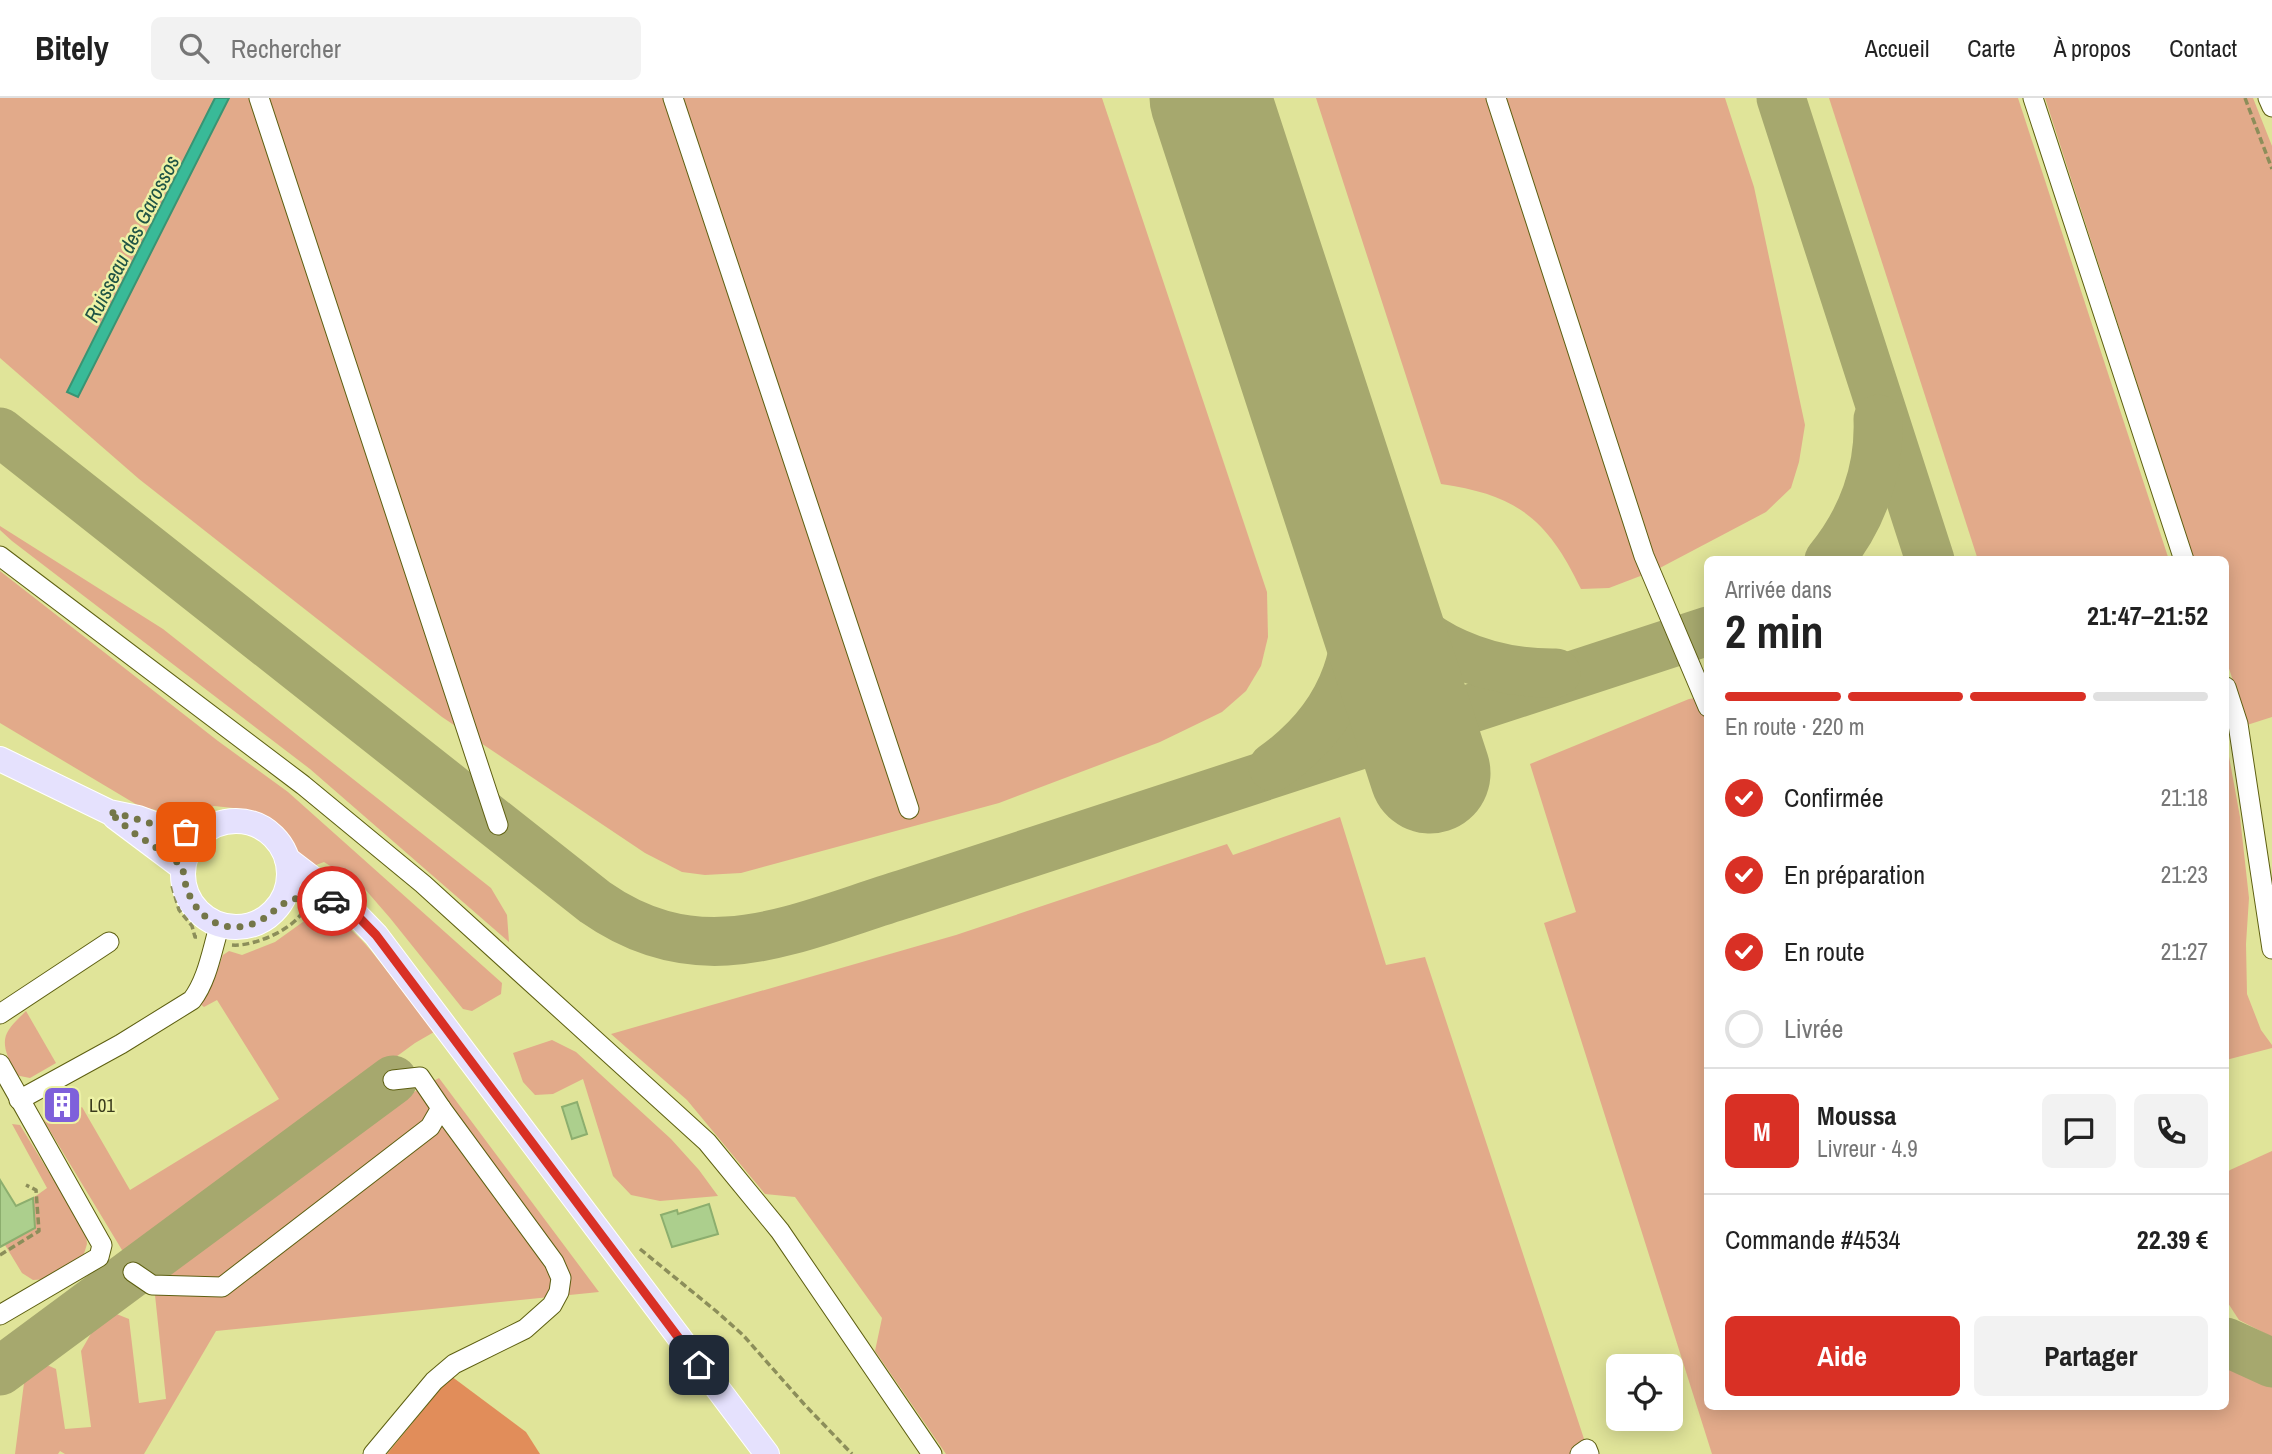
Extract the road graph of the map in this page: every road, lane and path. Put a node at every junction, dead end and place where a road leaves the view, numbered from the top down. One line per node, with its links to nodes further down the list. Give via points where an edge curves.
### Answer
1 (259, 98): 16 (street)
2 (673, 98): 14 (street)
3 (1496, 98): 12 (street, via 1644,556)
4 (2033, 98): 10 (street)
5 (2245, 98): 8 (path)
6 (2268, 98): 7 (street)
7 (2272, 107)
8 (2272, 169)
9 (0, 556): 39 (street, via 303,785 413,876 707,1142 780,1231)
10 (2183, 556)
11 (2229, 696): 25 (street, via 2238,724)
12 (1704, 698)
13 (0, 759): 15 (main road)
14 (909, 810)
15 (109, 812): 17 (main road, via 170,830); 19 (main road, via 176,861)
16 (498, 825)
17 (203, 832): 18 (main road, via 230,821 259,826 271,834); 19 (main road)
18 (287, 859): 21 (main road); 22 (main road, via 288,883)
19 (176, 871): 23 (main road, via 196,909); 23 (path, via 179,910 195,937)
20 (307, 897): 21 (main road); 22 (main road); 23 (path, via 304,911 272,936 247,946 234,946)
21 (346, 904): 37 (main road, via 399,965)
22 (278, 906): 23 (main road, via 252,924)
23 (218, 932): 29 (street, via 192,1000)
24 (109, 942): 26 (street)
25 (2272, 949)
26 (0, 1014)
27 (0, 1064): 29 (street)
28 (393, 1080): 30 (street, via 420,1077)
29 (19, 1100): 35 (street, via 102,1245 99,1257)
30 (441, 1108): 34 (street, via 430,1127 222,1287 152,1284); 36 (street, via 554,1262 561,1278 559,1293 525,1329 454,1364 434,1381)
31 (26, 1185): 33 (path, via 36,1190 39,1231)
32 (637, 1247): 38 (path, via 743,1335)
33 (0, 1255)
34 (133, 1272)
35 (0, 1315)
36 (373, 1454)
37 (767, 1454)
38 (852, 1454)
39 (932, 1454)
40 (1580, 1454): 41 (street, via 1587,1449)
41 (1589, 1454)

